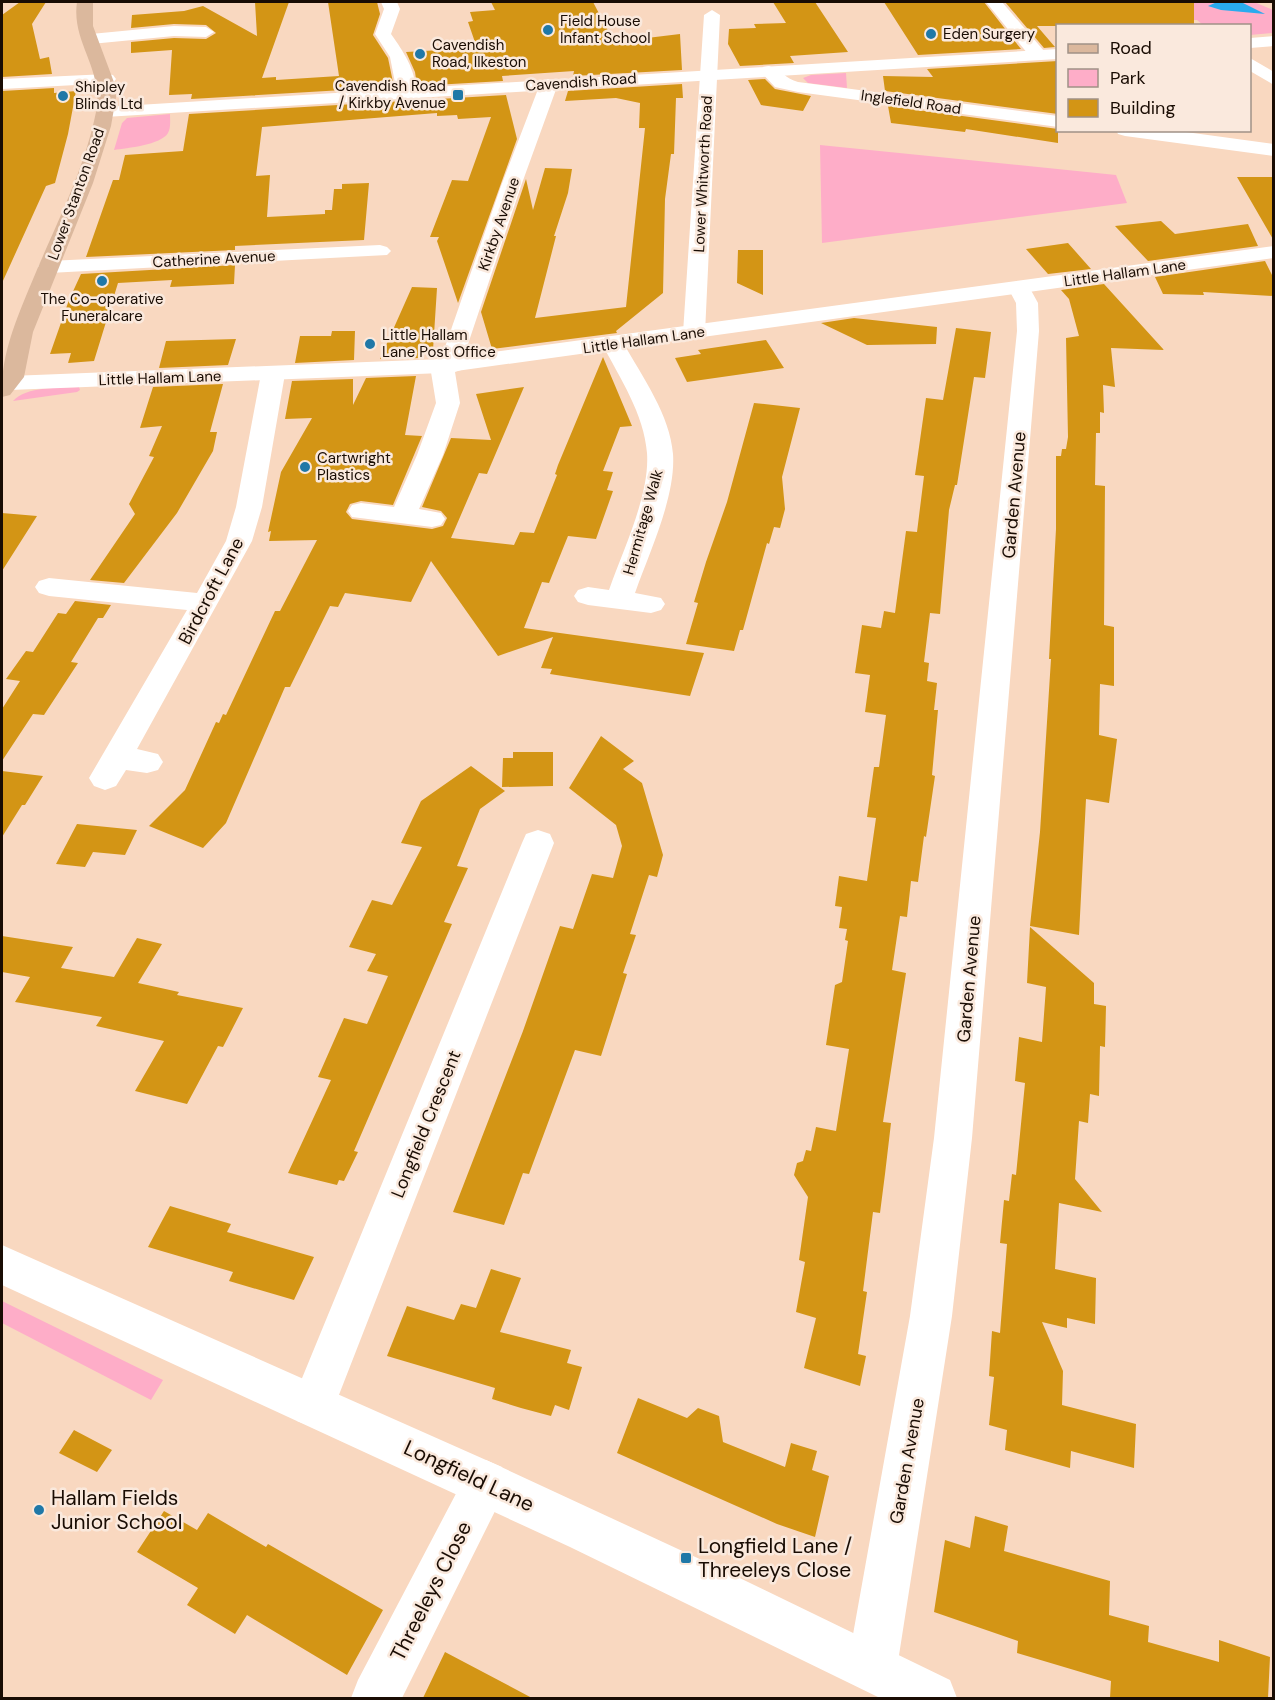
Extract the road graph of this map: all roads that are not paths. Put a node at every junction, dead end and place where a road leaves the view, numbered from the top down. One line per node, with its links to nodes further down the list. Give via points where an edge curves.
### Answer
1 (85, 2): 6 (main road, Lower Stanton Road, via 84,16)
2 (390, 2): 18 (street, via 393,9 384,34 399,57)
3 (994, 2): 10 (street)
4 (712, 15): 13 (street, Lower Whitworth Road)
5 (206, 32): 6 (street, via 174,26)
6 (91, 39): 14 (main road, Lower Stanton Road)
7 (1274, 42): 8 (street)
8 (1251, 43)
9 (1056, 54): 10 (street, Cavendish Road)
10 (1038, 55): 12 (street, Cavendish Road)
11 (1251, 64): 15 (street)
12 (769, 71): 13 (street, Cavendish Road); 20 (street, Inglefield Road, via 781,83 798,87)
13 (708, 74): 17 (street, Cavendish Road); 27 (street, Lower Whitworth Road)
14 (107, 79): 16 (street); 19 (main road, Lower Stanton Road)
15 (1274, 80)
16 (2, 84)
17 (549, 84): 18 (street, Cavendish Road); 29 (street, Kirkby Avenue)
18 (406, 93): 19 (street, Cavendish Road)
19 (105, 112): 25 (main road, Lower Stanton Road)
20 (1056, 122)
21 (1140, 132): 22 (street)
22 (1274, 150)
23 (380, 251): 25 (street, Catherine Avenue)
24 (1274, 252): 26 (street, Little Hallam Lane)
25 (49, 267): 31 (main road, Lower Stanton Road, via 18,343 16,369)
26 (1019, 288): 27 (street, Little Hallam Lane); 45 (street, Garden Avenue, via 1028,309 1028,331 959,1084 931,1316)
27 (694, 333): 28 (street, Little Hallam Lane)
28 (613, 344): 29 (street, Little Hallam Lane); 37 (street, Hermitage Walk, via 647,411 660,460 657,484)
29 (448, 366): 30 (street, Little Hallam Lane); 33 (street, via 448,404)
30 (273, 374): 31 (street, Little Hallam Lane); 38 (street, Birdcroft Lane, via 247,519)
31 (6, 386)
32 (361, 511): 33 (street)
33 (403, 516): 34 (street)
34 (432, 519)
35 (49, 587): 38 (street)
36 (588, 596): 37 (street, Hermitage Walk)
37 (619, 600): 39 (street, Hermitage Walk)
38 (206, 603): 40 (street, Birdcroft Lane, via 111,768)
39 (651, 604)
40 (147, 762)
41 (538, 843): 43 (street, Longfield Crescent)
42 (2, 1265): 43 (street, Longfield Lane)
43 (313, 1405): 44 (street, Longfield Lane)
44 (486, 1483): 45 (street, Longfield Lane); 46 (street, Threeleys Close)
45 (872, 1668): 47 (street, Longfield Lane)
46 (376, 1698)
47 (932, 1698)

